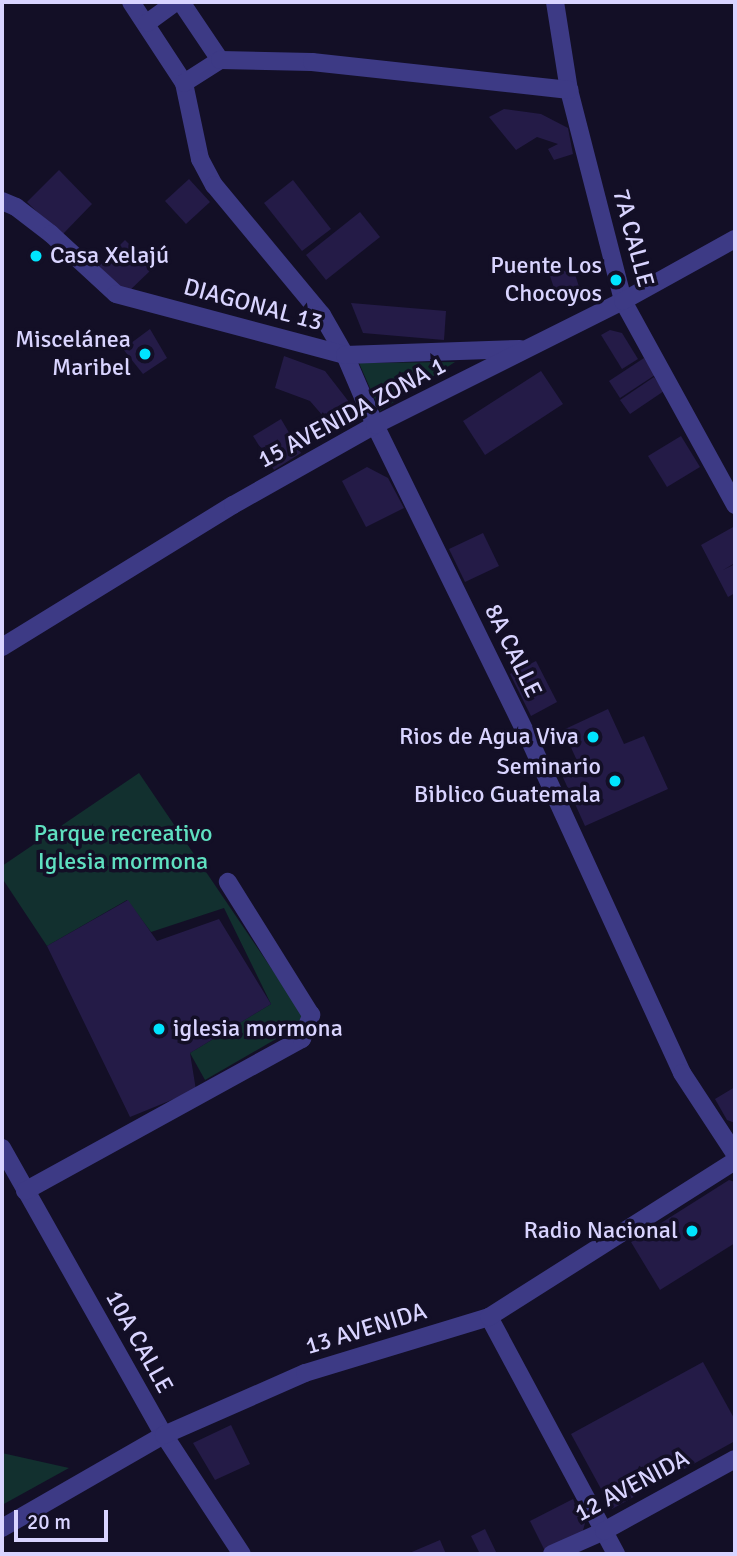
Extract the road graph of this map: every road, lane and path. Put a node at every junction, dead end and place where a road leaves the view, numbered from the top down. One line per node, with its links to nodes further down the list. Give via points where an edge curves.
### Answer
1 (131, 2): 4 (street, 8A CALLE)
2 (178, 2): 4 (street); 5 (street)
3 (555, 2): 7 (street, 7A CALLE)
4 (147, 23): 6 (street, 8A CALLE)
5 (220, 60): 6 (street); 7 (street, via 312,62)
6 (184, 83): 12 (street, 8A CALLE, via 200,159 215,185 321,315)
7 (569, 90): 10 (street, 7A CALLE)
8 (2, 201): 12 (street, DIAGONAL 13, via 51,234 116,294)
9 (735, 239): 10 (street, 15 AVENIDA ZONA 1)
10 (623, 301): 11 (street, 15 AVENIDA ZONA 1); 14 (street, 7A CALLE)
11 (527, 349): 12 (street, DIAGONAL 13); 13 (street, 15 AVENIDA ZONA 1)
12 (345, 355): 13 (street, 8A CALLE)
13 (375, 425): 15 (street, 15 AVENIDA ZONA 1, via 233,505); 18 (street, 8A CALLE, via 530,741 682,1073)
14 (735, 505)
15 (2, 648)
16 (228, 882): 20 (street, via 311,1015 302,1038)
17 (2, 1148): 20 (street, 10A CALLE)
18 (735, 1154)
19 (735, 1161): 21 (street, 13 AVENIDA)
20 (25, 1191): 22 (street, 10A CALLE)
21 (489, 1317): 22 (street, 13 AVENIDA, via 305,1373); 25 (street)
22 (164, 1435): 24 (street, 13 AVENIDA); 27 (street, 10A CALLE)
23 (735, 1458): 25 (street, 12 AVENIDA)
24 (2, 1528)
25 (604, 1531): 26 (street, 12 AVENIDA); 29 (street)
26 (584, 1547): 28 (street, 12 AVENIDA)
27 (243, 1554)
28 (552, 1554)
29 (617, 1554)

